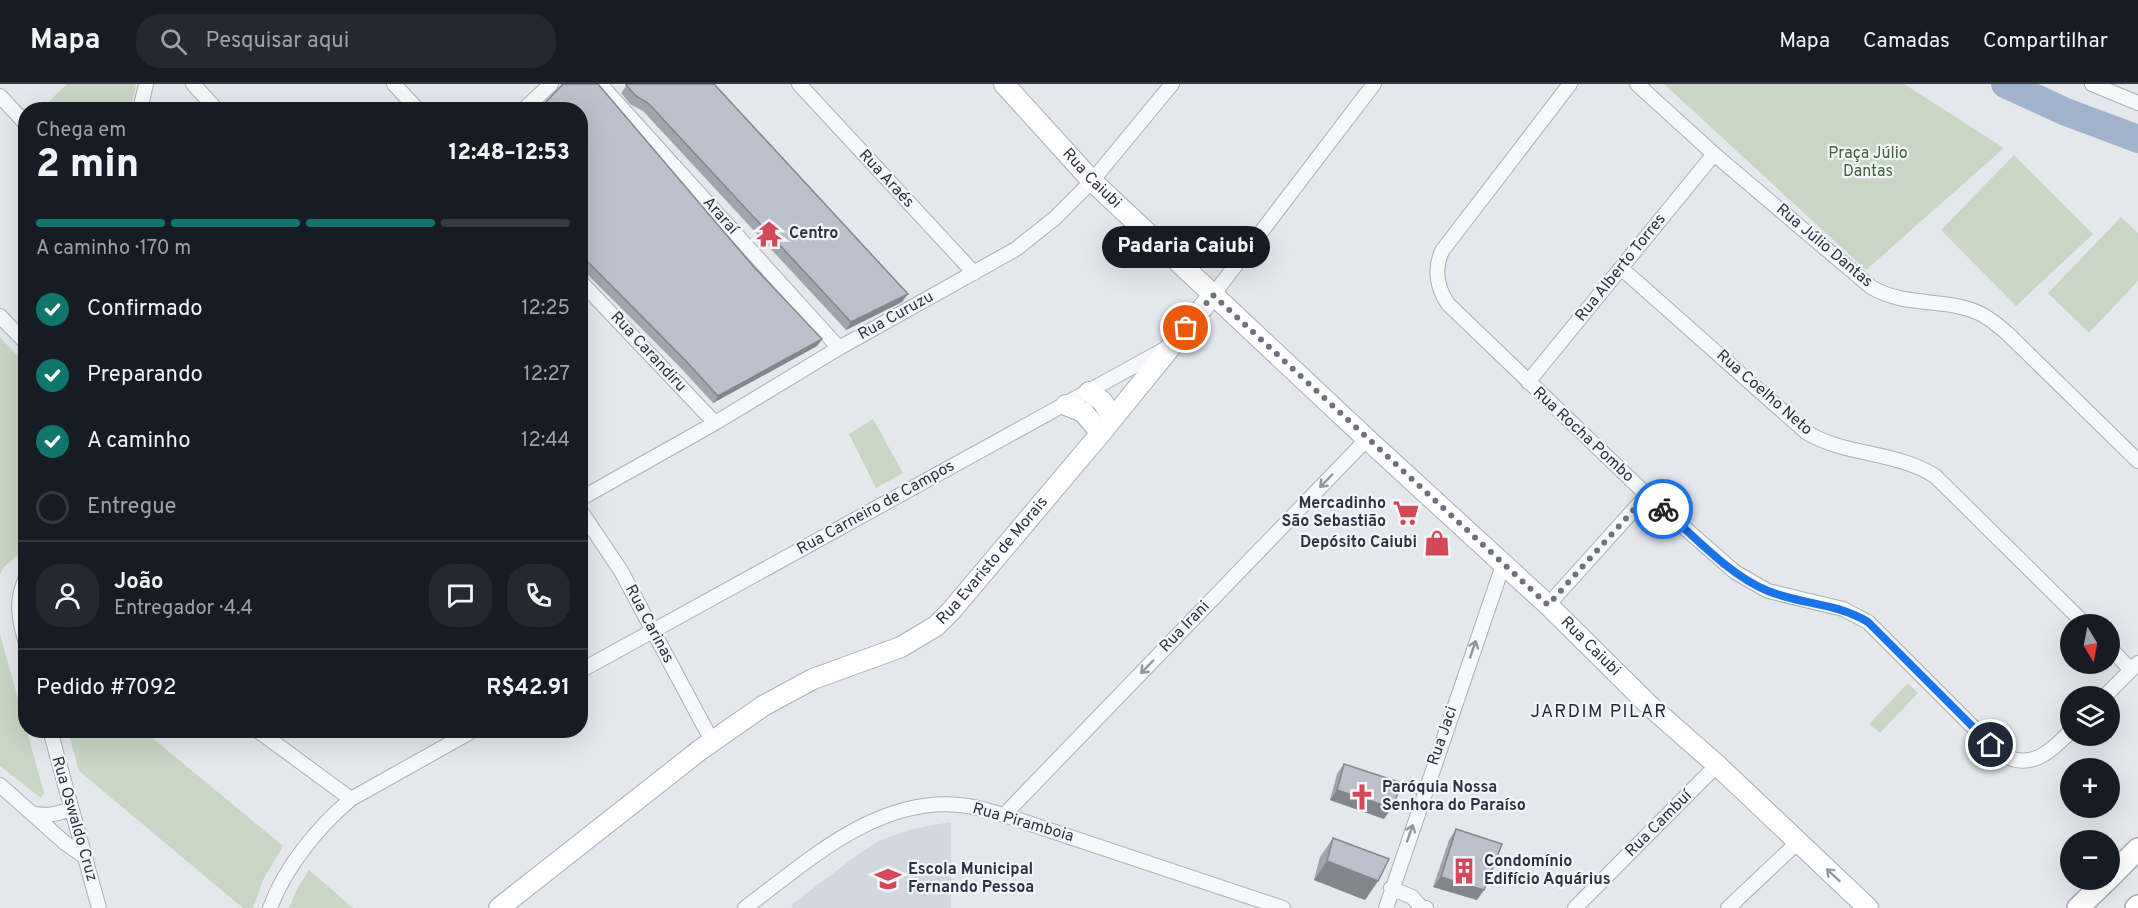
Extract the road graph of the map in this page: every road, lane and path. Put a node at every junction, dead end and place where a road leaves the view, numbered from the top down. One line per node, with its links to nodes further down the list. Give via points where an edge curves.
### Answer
1 (146, 84): 14 (street)
2 (193, 84): 15 (street)
3 (394, 84): 16 (street)
4 (551, 84): 17 (street)
5 (600, 84): 29 (street, Araraí)
6 (799, 84): 23 (street, Rua Araés)
7 (1004, 84): 21 (street, Rua Caiubi)
8 (1172, 84): 21 (street, Rua Curuzu)
9 (1374, 84): 25 (street, Rua Evaristo de Morais)
10 (1570, 84): 30 (street, Rua Rocha Pombo, via 1442,251 1438,265 1441,292 1448,304)
11 (1637, 84): 20 (street, Rua Júlio Dantas)
12 (2092, 84): 18 (street)
13 (0, 96): 19 (street)
14 (142, 102)
15 (210, 102)
16 (411, 102)
17 (532, 102)
18 (2138, 103)
19 (18, 115)
20 (1714, 154): 22 (street, Rua Alberto Torres); 36 (street, Rua Júlio Dantas, via 1883,294 1906,301 1955,306 1994,322)
21 (1092, 181): 23 (street, Rua Curuzu, via 1016,249); 25 (street, Rua Caiubi)
22 (1621, 268): 30 (street, Rua Alberto Torres); 42 (street, Rua Coelho Neto, via 1806,432 1820,441 1907,462 1935,476)
23 (974, 273): 29 (street, Rua Curuzu)
24 (588, 289): 33 (street, Rua Carandiru)
25 (1213, 295): 28 (street, Rua Evaristo de Morais); 35 (street, Rua Caiubi)
26 (0, 316): 27 (street)
27 (18, 335)
28 (1172, 345): 31 (street, Rua Carneiro de Campos); 34 (street, Rua Evaristo de Morais)
29 (839, 348): 33 (street, Rua Curuzu)
30 (1528, 382): 38 (street, Rua Rocha Pombo)
31 (1089, 392): 32 (street, Rua Carneiro de Campos); 34 (street, via 1102,401)
32 (1066, 405): 34 (street); 43 (street, Rua Carneiro de Campos)
33 (715, 423): 37 (street, Rua Curuzu)
34 (1107, 426): 51 (street, Rua Evaristo de Morais, via 936,626 901,647 788,691)
35 (1367, 439): 40 (street, Rua Caiubi); 58 (street, Rua Irani, one-way to 58)
36 (2138, 461)
37 (588, 494)
38 (1647, 495): 41 (street); 52 (street, Rua Rocha Pombo, via 1735,572 1755,584 1768,591 1843,609 1868,622 2007,757 2039,758)
39 (588, 522): 43 (street, Rua Carinas, via 621,571)
40 (1503, 565): 41 (street, Rua Caiubi); 63 (street, Rua Jaci, one-way to 40)
41 (1548, 605): 53 (street, Rua Caiubi, via 1651,707)
42 (2075, 614)
43 (652, 630): 45 (street, Rua Carneiro de Campos); 51 (street, Rua Carinas)
44 (2120, 656): 46 (street)
45 (588, 666)
46 (2135, 666): 47 (street)
47 (2115, 686)
48 (52, 738): 56 (street, Rua Oswaldo Cruz)
49 (268, 738): 55 (street)
50 (460, 738): 55 (street)
51 (712, 741): 67 (street, Rua Evaristo de Morais)
52 (2060, 742)
53 (1717, 765): 59 (street, Rua Caiubi); 72 (street, Rua Cambuí)
54 (0, 785): 57 (street)
55 (351, 799): 66 (street, via 300,855)
56 (72, 809): 57 (street, via 54,815); 61 (street, Rua Oswaldo Cruz)
57 (32, 813): 61 (street)
58 (1004, 815): 68 (street, Rua Piramboia, via 967,806 939,805 887,816 834,843); 69 (street, Rua Piramboia)
59 (1798, 842): 73 (street); 74 (street, Rua Caiubi, one-way to 59)
60 (2138, 849): 62 (main road)
61 (85, 857): 65 (street, Rua Oswaldo Cruz)
62 (2120, 866)
63 (1391, 888): 70 (street, Rua Jaci); 71 (street, via 1412,897)
64 (2096, 890): 75 (main road)
65 (99, 908)
66 (270, 908)
67 (500, 908)
68 (745, 908)
69 (1283, 908)
70 (1386, 908)
71 (1423, 908)
72 (1575, 908)
73 (1728, 908)
74 (1869, 908)
75 (2078, 908)

